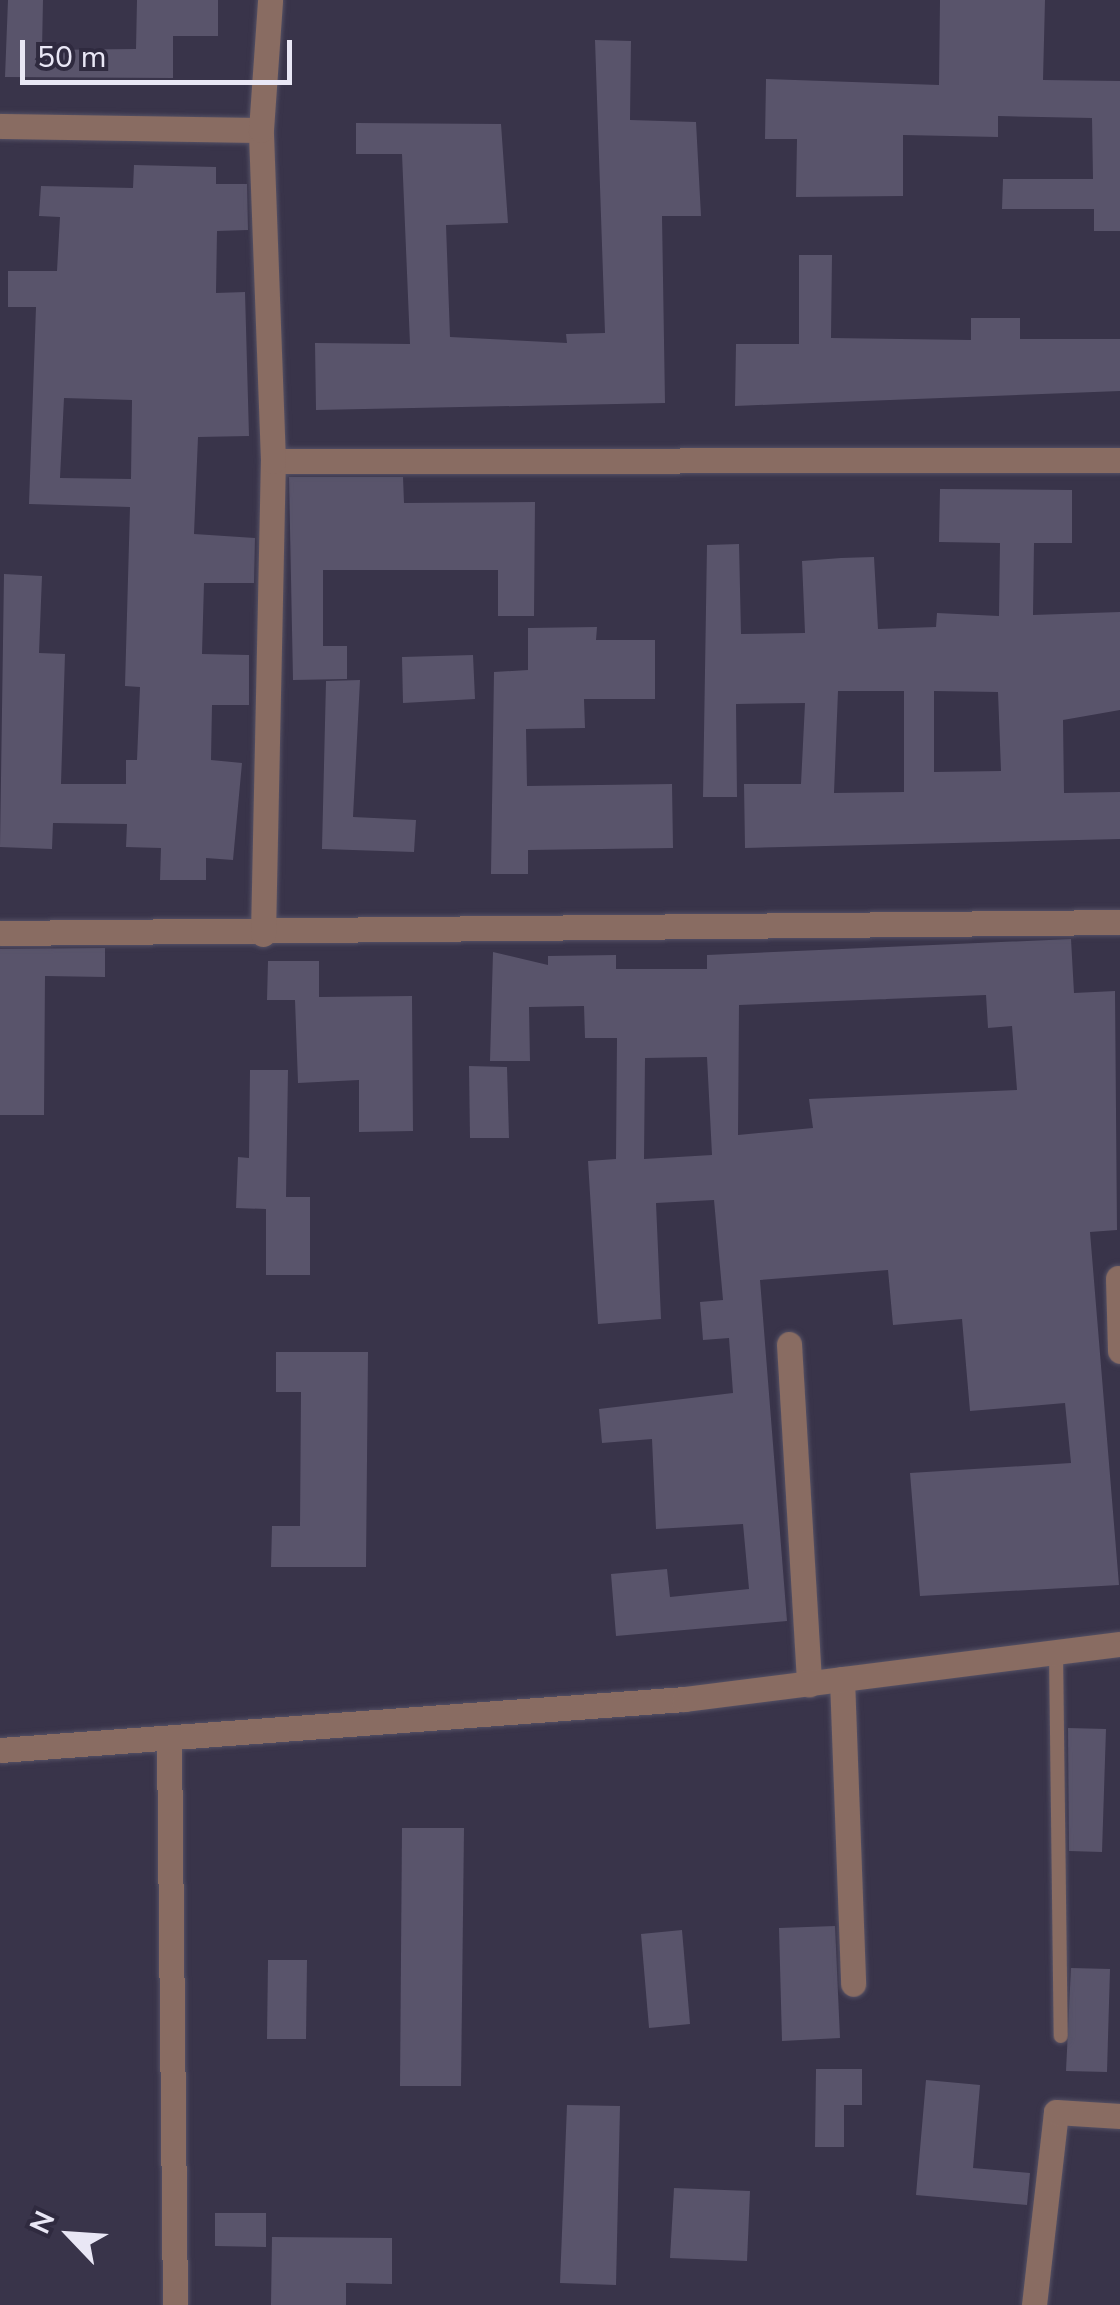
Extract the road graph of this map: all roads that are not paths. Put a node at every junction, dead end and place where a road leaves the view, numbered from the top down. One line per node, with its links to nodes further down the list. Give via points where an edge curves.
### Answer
1 (270, 0): 3 (street)
2 (0, 126): 3 (street)
3 (260, 130): 5 (street)
4 (1120, 460): 5 (street)
5 (273, 461): 8 (street)
6 (1120, 922): 8 (street)
7 (0, 933): 8 (street)
8 (263, 934)
9 (1118, 1278): 11 (street)
10 (790, 1344): 15 (street)
11 (1120, 1351)
12 (1120, 1644): 13 (street)
13 (1056, 1651): 14 (street); 19 (lane)
14 (842, 1679): 15 (street); 18 (street)
15 (809, 1684): 16 (street)
16 (169, 1741): 17 (street); 21 (street)
17 (0, 1750)
18 (852, 1984)
19 (1061, 2036)
20 (1120, 2116): 22 (street, via 1056,2112)
21 (174, 2305)
22 (1034, 2305)

